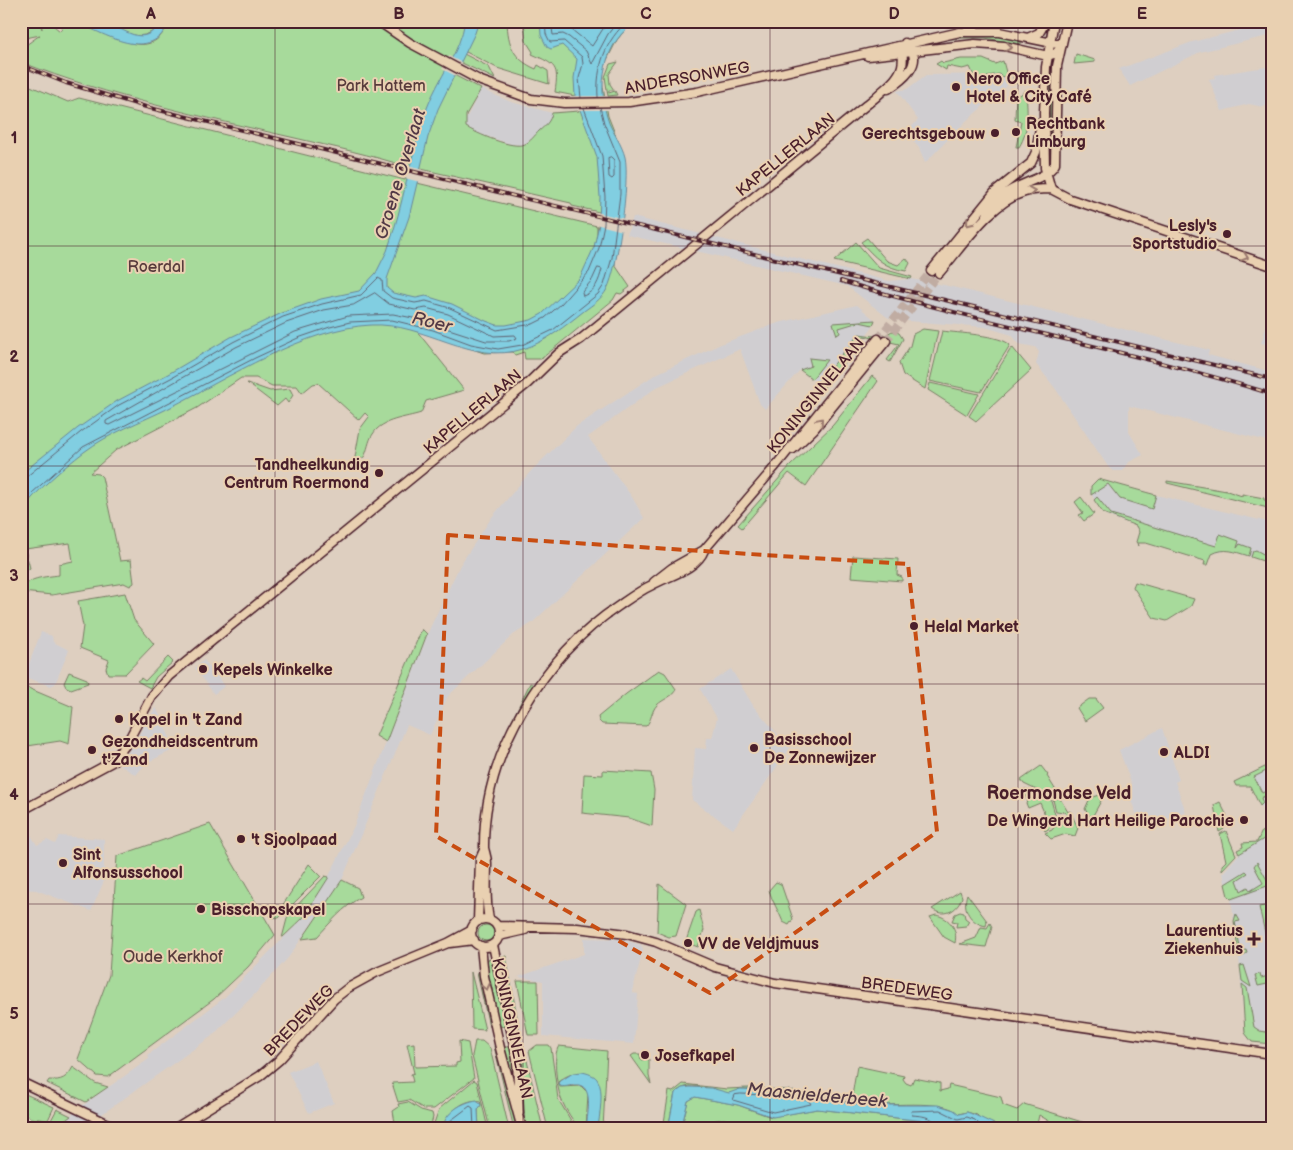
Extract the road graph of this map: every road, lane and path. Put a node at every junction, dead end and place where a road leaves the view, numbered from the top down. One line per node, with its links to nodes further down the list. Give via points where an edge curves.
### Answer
1 (378, 21): 12 (main road, ANDERSONWEG, via 480,81 531,99 571,103 642,101)
2 (1046, 21): 5 (main road, via 1039,33)
3 (1054, 21): 6 (main road)
4 (1067, 21): 8 (main road)
5 (1030, 37): 6 (main road, ANDERSONWEG); 7 (main road, ANDERSONWEG, via 970,31)
6 (1051, 42): 8 (main road, ANDERSONWEG); 11 (main road)
7 (905, 43): 9 (main road); 10 (main road, KAPELLERLAAN); 12 (main road, ANDERSONWEG)
8 (1062, 45): 11 (main road, via 1056,53); 15 (main road, via 1057,71 1055,164)
9 (912, 50): 10 (main road, ANDERSONWEG); 11 (main road, ANDERSONWEG, one-way to 11, via 984,44); 13 (main road, KAPELLERLAAN, via 911,70)
10 (901, 52): 12 (main road, ANDERSONWEG); 13 (main road, KAPELLERLAAN, via 899,72)
11 (1048, 56): 14 (main road)
12 (850, 58)
13 (876, 97): 22 (main road, KAPELLERLAAN, via 581,340 559,353 505,401 179,667 152,696 127,743 107,766 92,771)
14 (1044, 113): 15 (main road); 19 (main road, one-way to 19, via 1034,160 995,192)
15 (1046, 173): 16 (main road); 17 (main road, via 1007,192 990,208)
16 (1051, 188): 17 (main road, one-way to 16, via 1015,196); 18 (main road, one-way to 18, via 1070,199)
17 (986, 217): 20 (main road)
18 (1272, 266)
19 (931, 271)
20 (939, 273)
21 (882, 340): 23 (main road, KONINGINNELAAN, via 814,429 774,468 702,555 682,570 619,605 557,660 518,718 500,764 488,809)
22 (21, 811)
23 (484, 850): 24 (main road, KONINGINNELAAN); 25 (main road, KONINGINNELAAN, via 480,859)
24 (489, 919): 25 (main road); 26 (main road)
25 (478, 921): 28 (main road)
26 (497, 926): 27 (main road, BREDEWEG); 29 (main road)
27 (545, 927): 29 (main road, BREDEWEG); 34 (main road, BREDEWEG, via 627,934 715,966 783,984)
28 (472, 930): 30 (main road); 31 (main road, BREDEWEG)
29 (499, 936): 32 (main road)
30 (474, 940): 31 (main road, BREDEWEG); 33 (main road)
31 (448, 944): 38 (main road, BREDEWEG, via 377,972 348,988 260,1076)
32 (493, 945): 33 (main road); 36 (main road, KONINGINNELAAN, via 519,1073)
33 (481, 946): 36 (main road, KONINGINNELAAN, one-way to 36, via 484,976 500,1048)
34 (1272, 1054)
35 (21, 1082): 37 (main road)
36 (519, 1115): 39 (main road, KONINGINNELAAN)
37 (119, 1129)
38 (174, 1129)
39 (522, 1129)

